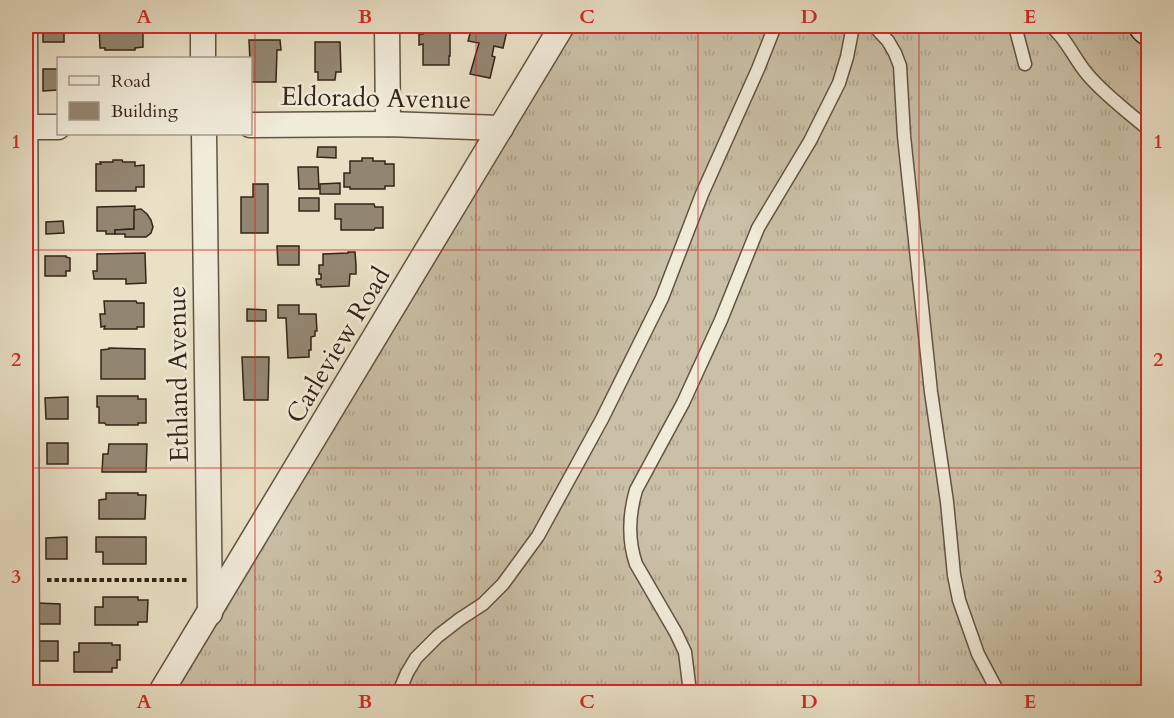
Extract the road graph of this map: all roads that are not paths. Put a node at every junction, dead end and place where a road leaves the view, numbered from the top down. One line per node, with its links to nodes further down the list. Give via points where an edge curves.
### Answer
1 (31, 26): 14 (lane)
2 (203, 26): 10 (street)
3 (387, 26): 12 (street)
4 (562, 26): 16 (street, Carleview Road)
5 (775, 26): 22 (lane, via 662,298 538,536 490,598 438,636 416,658)
6 (853, 26): 23 (lane, via 839,83 758,228 707,351 633,502 633,554 685,652)
7 (874, 26): 24 (lane, via 888,41 900,66 904,136 954,575 978,654)
8 (1015, 26): 11 (lane)
9 (1051, 26): 17 (lane, via 1096,85)
10 (203, 57)
11 (1025, 64)
12 (388, 124): 13 (street, Eldorado Avenue); 16 (street, Eldorado Avenue)
13 (252, 125)
14 (28, 127): 15 (street); 20 (lane)
15 (57, 127)
16 (501, 128): 19 (street, Carleview Road)
17 (1149, 129)
18 (204, 135): 19 (street, Ethland Avenue)
19 (210, 613): 21 (street, Carleview Road)
20 (33, 693)
21 (161, 693)
22 (399, 693)
23 (690, 693)
24 (998, 693)

